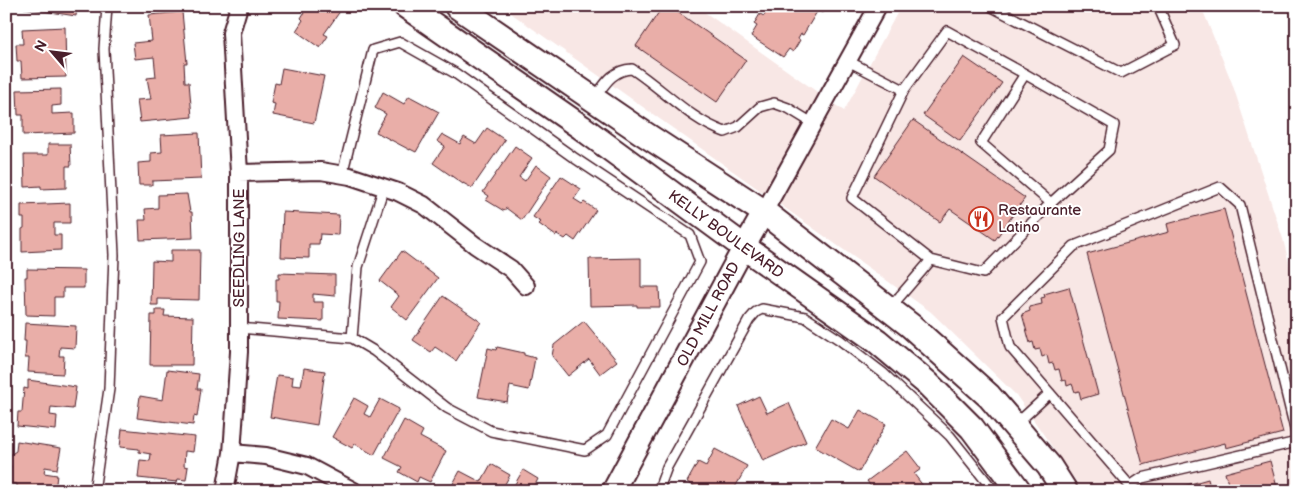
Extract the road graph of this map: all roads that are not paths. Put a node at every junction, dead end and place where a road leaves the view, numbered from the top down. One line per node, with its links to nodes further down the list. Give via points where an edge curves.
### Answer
1 (108, 6): 30 (lane, via 104,49 114,255 109,389)
2 (239, 6): 13 (street, SEEDLING LANE, via 231,34)
3 (406, 6): 18 (main road, KELLY BOULEVARD, via 581,127)
4 (457, 6): 11 (main road)
5 (878, 6): 8 (street, OLD MILL ROAD)
6 (990, 6): 7 (lane, via 1122,74 1175,45)
7 (1158, 6)
8 (848, 61): 10 (lane); 12 (street, OLD MILL ROAD)
9 (1024, 74): 10 (lane, via 946,31); 16 (lane, via 981,143); 16 (lane, via 1114,125 1109,150)
10 (904, 90): 19 (lane, via 852,198)
11 (594, 99): 12 (lane, via 611,77 621,70 632,69 713,128 725,132 738,127 760,107 774,103); 17 (main road)
12 (814, 124): 17 (street, OLD MILL ROAD)
13 (239, 173): 14 (street, via 322,171); 22 (street, SEEDLING LANE)
14 (342, 175): 15 (street); 23 (lane, via 373,50 400,42 456,74 690,235 700,262 607,435 585,450 490,431 447,408 374,351)
15 (384, 187): 20 (street, via 424,205 510,269); 23 (lane, via 358,268)
16 (1051, 203): 19 (lane, via 983,273)
17 (764, 212): 18 (street, OLD MILL ROAD); 21 (main road)
18 (744, 247): 33 (street, OLD MILL ROAD); 36 (main road, KELLY BOULEVARD, via 877,341 927,383 972,428)
19 (931, 260): 21 (lane)
20 (526, 286)
21 (889, 309): 25 (main road, via 989,396)
22 (239, 328): 23 (lane); 28 (street, SEEDLING LANE)
23 (352, 338)
24 (1050, 393): 25 (lane); 26 (lane, via 1010,347 1003,317 1074,246 1220,187 1240,205); 29 (lane)
25 (1014, 425): 37 (main road, via 1049,466)
26 (1297, 437)
27 (1297, 442): 29 (lane, via 1142,478)
28 (232, 453): 31 (street, SEEDLING LANE); 32 (street, via 266,456 307,466)
29 (1131, 488)
30 (94, 491)
31 (225, 491)
32 (354, 491)
33 (613, 491)
34 (662, 491): 35 (lane, via 660,486 667,467 749,320 762,309 805,317 883,372 950,436)
35 (994, 491)
36 (1019, 491)
37 (1065, 491)

